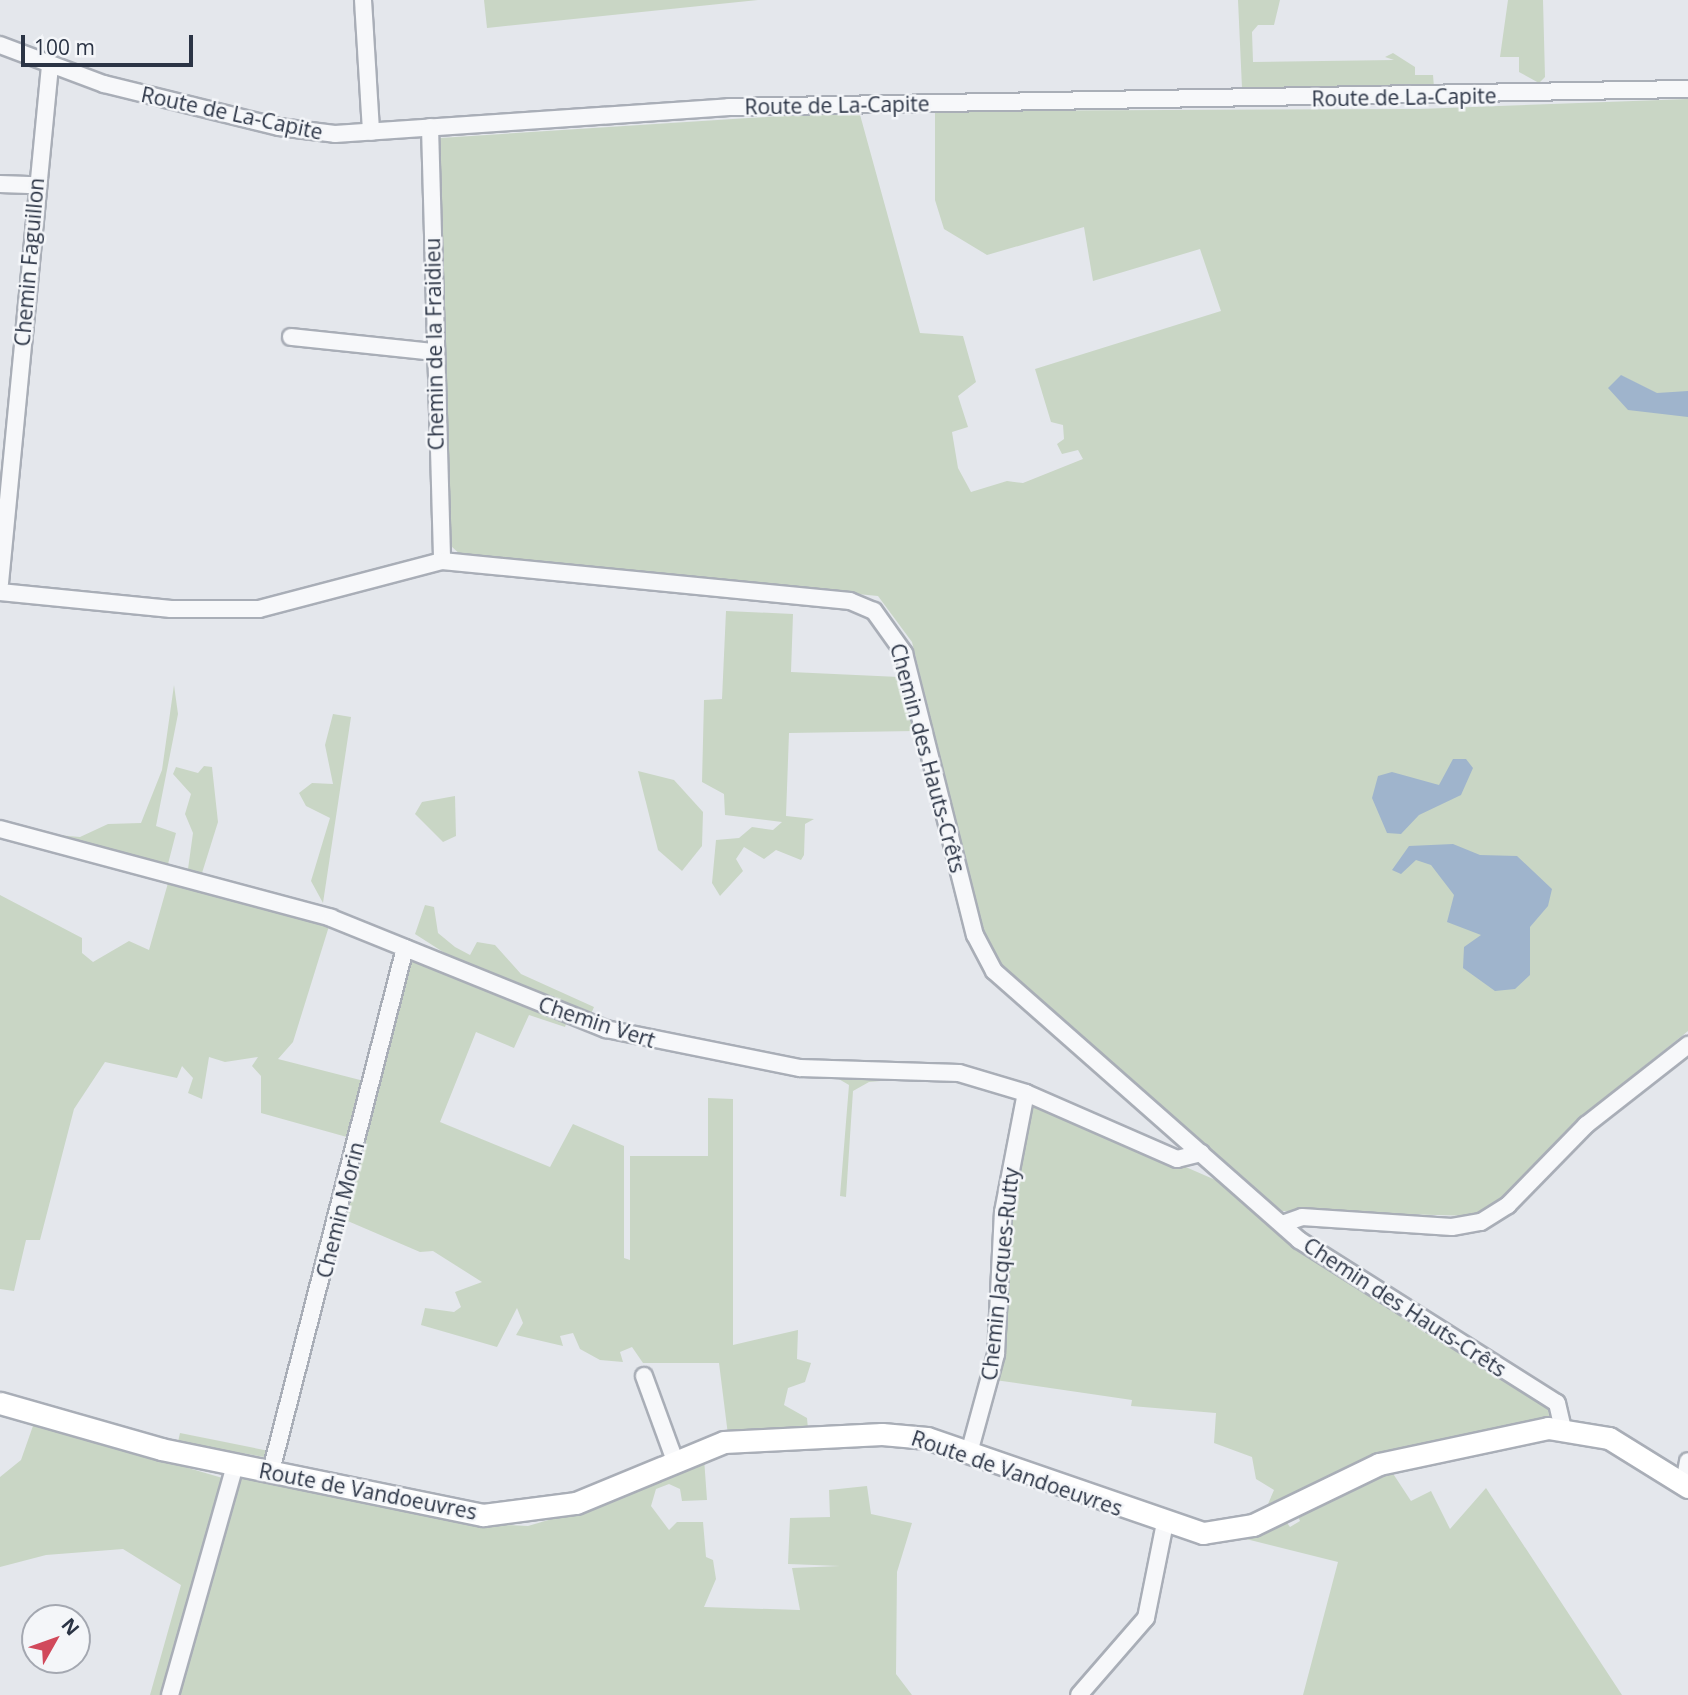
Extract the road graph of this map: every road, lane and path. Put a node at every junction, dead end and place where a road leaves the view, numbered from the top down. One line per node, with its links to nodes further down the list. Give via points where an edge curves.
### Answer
1 (363, 0): 6 (street)
2 (0, 45): 3 (street, Route de La-Capite)
3 (50, 66): 6 (street, Route de La-Capite, via 279,127); 8 (street, Chemin Faguillon)
4 (1688, 89): 5 (street, Route de La-Capite, via 729,107)
5 (430, 127): 6 (street, Route de La-Capite); 10 (street, Chemin de la Fraidieu)
6 (371, 132)
7 (0, 184): 8 (street)
8 (36, 185): 11 (street, Chemin Faguillon)
9 (291, 337): 10 (street)
10 (434, 352): 12 (street, Chemin de la Fraidieu)
11 (8, 407): 13 (street, Chemin Faguillon)
12 (442, 561): 14 (street, Chemin des Hauts-Crêts, via 250,609 171,609); 19 (street, Chemin des Hauts-Crêts, via 850,601 879,614 904,653 975,936 987,961)
13 (0, 583)
14 (0, 592)
15 (0, 829): 16 (street, Chemin Vert, via 269,899)
16 (405, 948): 18 (street, Chemin Vert, via 574,1018 672,1046 800,1068 943,1071); 28 (street, Chemin Morin)
17 (1688, 1045): 20 (street, via 1586,1125 1508,1205 1481,1222 1452,1227 1302,1217)
18 (1026, 1093): 19 (street, Chemin Vert, via 1177,1159); 24 (street, Chemin Jacques-Rutty, via 1003,1212 996,1354)
19 (1201, 1153): 20 (street, Chemin des Hauts-Crêts)
20 (1282, 1224): 23 (street, Chemin des Hauts-Crêts, via 1318,1256 1557,1403)
21 (643, 1376): 25 (street)
22 (0, 1403): 27 (main road, Route de Vandoeuvres)
23 (1563, 1428): 29 (main road, Route de Vandoeuvres, via 1609,1438); 30 (main road, Route de Vandoeuvres, via 1379,1464 1230,1532 1203,1533)
24 (969, 1453): 25 (main road, Route de Vandoeuvres, via 918,1436 882,1434 735,1440); 30 (main road, Route de Vandoeuvres)
25 (674, 1458): 28 (main road, Route de Vandoeuvres, via 576,1503 505,1515 460,1512)
26 (1688, 1461): 29 (street)
27 (235, 1465): 28 (main road, Route de Vandoeuvres); 31 (street)
28 (271, 1471)
29 (1686, 1486)
30 (1165, 1523): 32 (street, via 1146,1618)
31 (170, 1695)
32 (1079, 1695)

